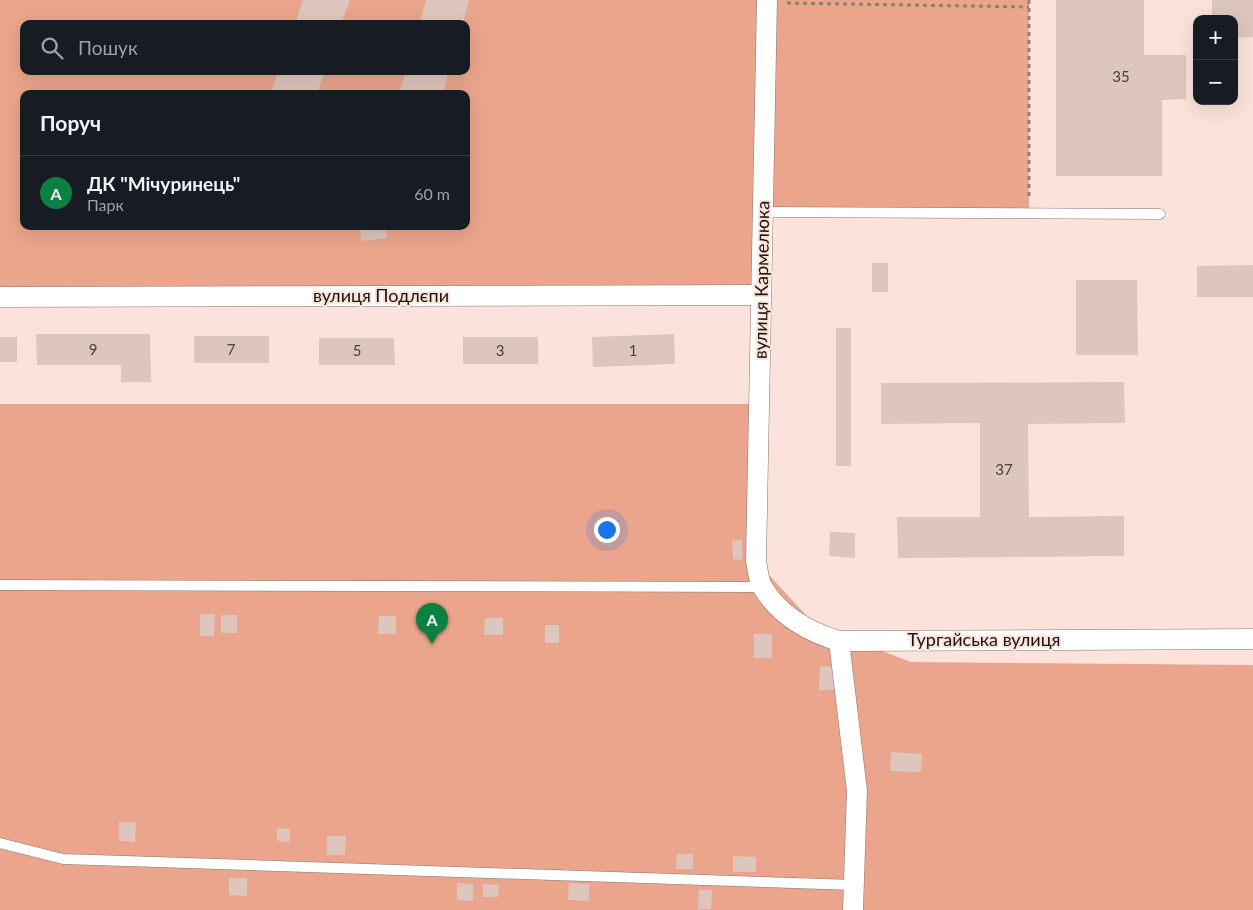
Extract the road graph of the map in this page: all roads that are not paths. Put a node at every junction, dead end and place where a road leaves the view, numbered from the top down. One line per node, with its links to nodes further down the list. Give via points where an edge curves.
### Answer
1 (767, 2): 2 (street, вулиця Кармелюка)
2 (763, 212): 3 (lane); 4 (street, вулиця Кармелюка)
3 (1160, 214)
4 (761, 295): 5 (street, вулиця Подлєпи); 6 (street, вулиця Кармелюка)
5 (0, 297)
6 (756, 561): 8 (street, Тургайська вулиця)
7 (0, 585): 8 (lane)
8 (762, 587): 10 (street, Тургайська вулиця, via 787,615 814,633)
9 (1253, 638): 10 (street, Тургайська вулиця)
10 (839, 641): 12 (street, via 857,791)
11 (0, 842): 12 (lane, via 63,859)
12 (855, 885): 13 (street)
13 (853, 910)

